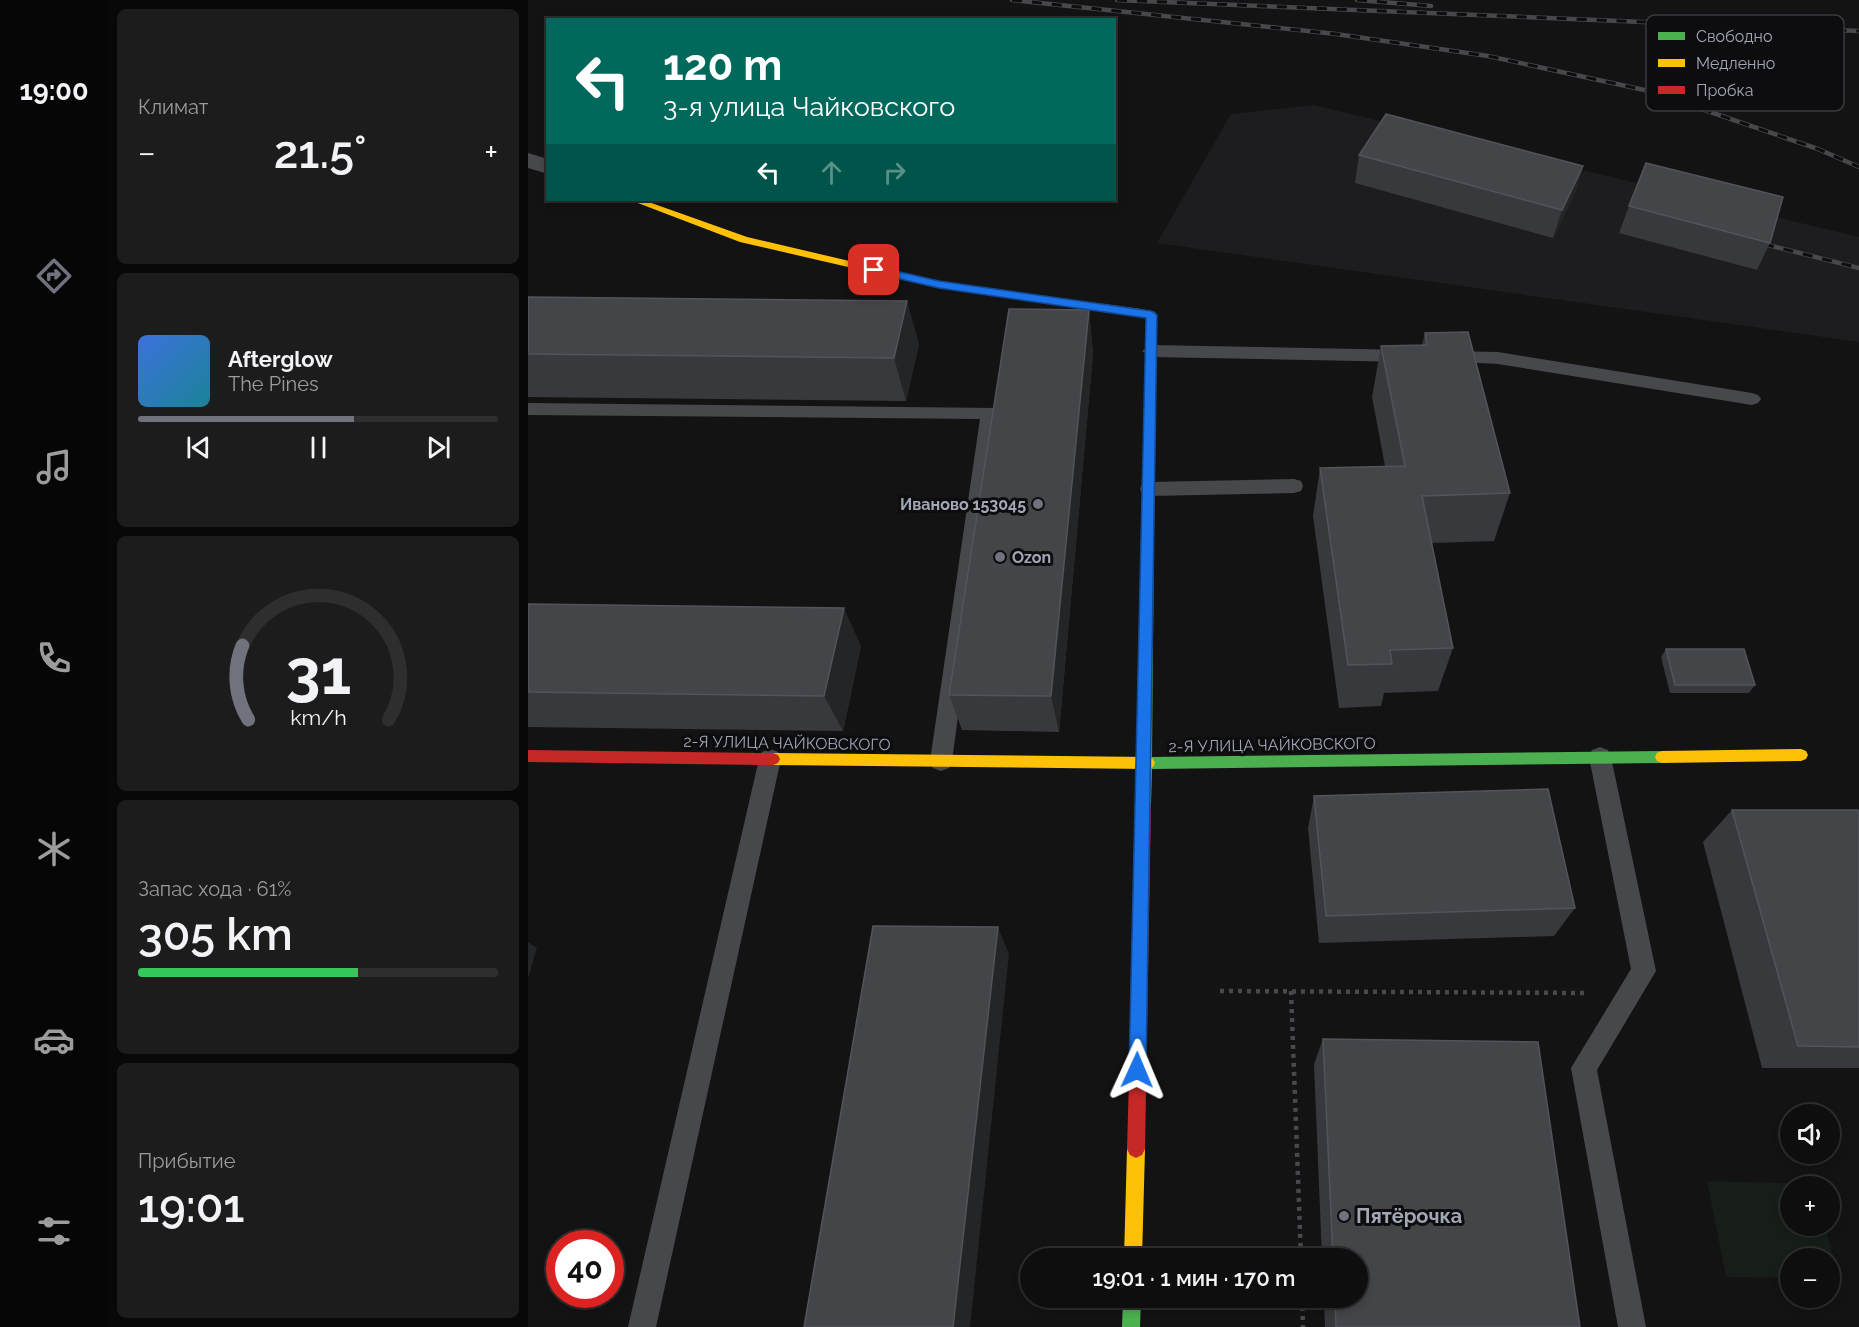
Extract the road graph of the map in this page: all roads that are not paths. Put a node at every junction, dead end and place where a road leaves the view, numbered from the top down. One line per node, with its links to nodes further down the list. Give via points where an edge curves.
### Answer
1 (528, 160): 2 (street)
2 (546, 166)
3 (638, 201): 4 (street, via 744,240 939,285 1151,315)
4 (1151, 351): 5 (lane, via 1498,358); 8 (street)
5 (1752, 399)
6 (528, 409): 13 (lane, via 990,413)
7 (1294, 486): 8 (lane)
8 (1149, 489): 14 (street)
9 (1801, 755): 11 (street, 2-Я УЛИЦА ЧАЙКОВСКОГО)
10 (528, 756): 12 (street, 2-Я УЛИЦА ЧАЙКОВСКОГО)
11 (1600, 758): 14 (street, 2-Я УЛИЦА ЧАЙКОВСКОГО); 19 (lane, via 1644,971 1584,1068)
12 (770, 759): 13 (street, 2-Я УЛИЦА ЧАЙКОВСКОГО); 17 (lane)
13 (941, 761): 14 (street, 2-Я УЛИЦА ЧАЙКОВСКОГО)
14 (1145, 763): 15 (street)
15 (1132, 1248)
16 (1132, 1308): 18 (street)
17 (642, 1327)
18 (1131, 1327)
19 (1632, 1327)

